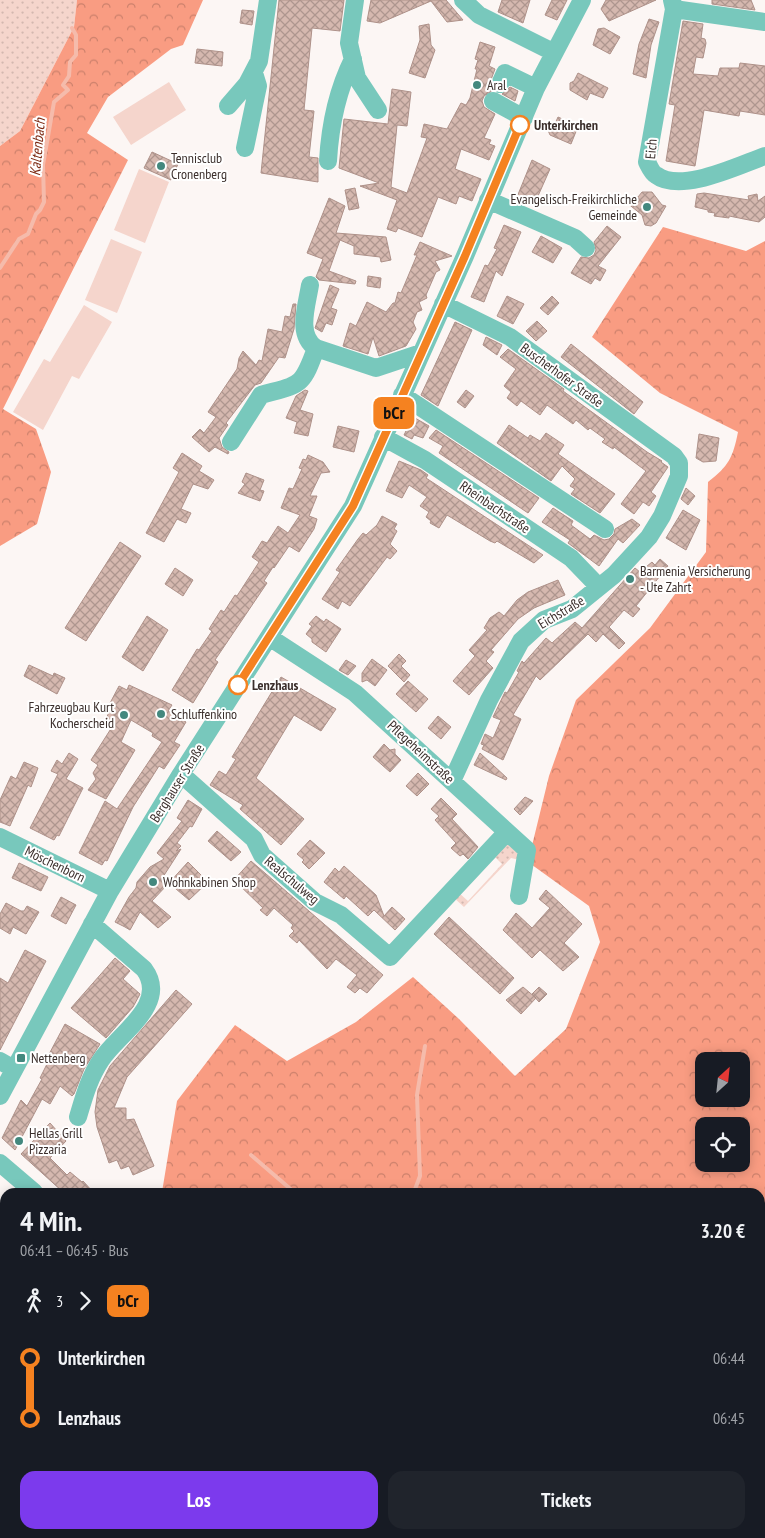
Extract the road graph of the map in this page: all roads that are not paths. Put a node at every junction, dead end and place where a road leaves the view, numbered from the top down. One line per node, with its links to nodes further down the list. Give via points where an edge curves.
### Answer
1 (268, 0): 10 (street, via 259,60)
2 (355, 0): 9 (street, via 349,43)
3 (463, 0): 6 (street)
4 (582, 0): 8 (street, Berghauser Straße)
5 (673, 5): 7 (street, Eich); 18 (street, Eich, via 647,162 655,175 671,181 702,179)
6 (480, 8): 8 (street)
7 (765, 22)
8 (553, 52): 12 (street, Berghauser Straße)
9 (353, 59): 15 (street, via 358,78); 19 (street, via 335,107)
10 (254, 72): 14 (street); 17 (street, via 258,86)
11 (500, 84): 12 (street, via 505,74)
12 (536, 88): 16 (street, Berghauser Straße)
13 (493, 101): 16 (street)
14 (228, 106)
15 (378, 110)
16 (524, 118): 20 (street, Berghauser Straße)
17 (245, 148)
18 (765, 156)
19 (328, 161)
20 (488, 200): 21 (street, via 575,238); 23 (street, Berghauser Straße)
21 (586, 248)
22 (310, 285): 24 (street, via 304,328 307,341)
23 (443, 304): 25 (street, Berghauser Straße); 29 (street, Buscherhofer Straße, via 510,337)
24 (316, 348): 25 (street, via 376,368); 28 (street, via 307,373 297,385 261,396)
25 (420, 353): 26 (street, Berghauser Straße)
26 (402, 395): 27 (street, Berghauser Straße); 30 (street)
27 (383, 437): 31 (street, Rheinbachstraße, via 425,460 571,558); 32 (street, Berghauser Straße, via 353,506)
28 (231, 442)
29 (674, 456): 31 (street, Eichstraße, via 679,463 679,476 662,516 630,559)
30 (606, 529)
31 (599, 587): 34 (street, Eichstraße, via 572,609 544,620 521,641 489,700)
32 (268, 638): 33 (street, Berghauser Straße); 34 (street, Pflegeheimstraße, via 355,693)
33 (181, 774): 35 (street, Realschulweg, via 254,839 262,855 315,902 341,915 390,957); 37 (street, Berghauser Straße)
34 (452, 781): 35 (street, Pflegeheimstraße)
35 (507, 832): 38 (street, Pflegeheimstraße, via 527,850)
36 (0, 837): 37 (street, Möschenborn)
37 (110, 891): 39 (street, Berghauser Straße)
38 (519, 896)
39 (92, 924): 40 (street, Berghauser Straße); 42 (street, via 144,969 152,991 144,1011 100,1061 88,1082)
40 (7, 1065): 41 (street, Berghauser Straße)
41 (0, 1096)
42 (78, 1117)
43 (0, 1163): 44 (street)
44 (29, 1188)

